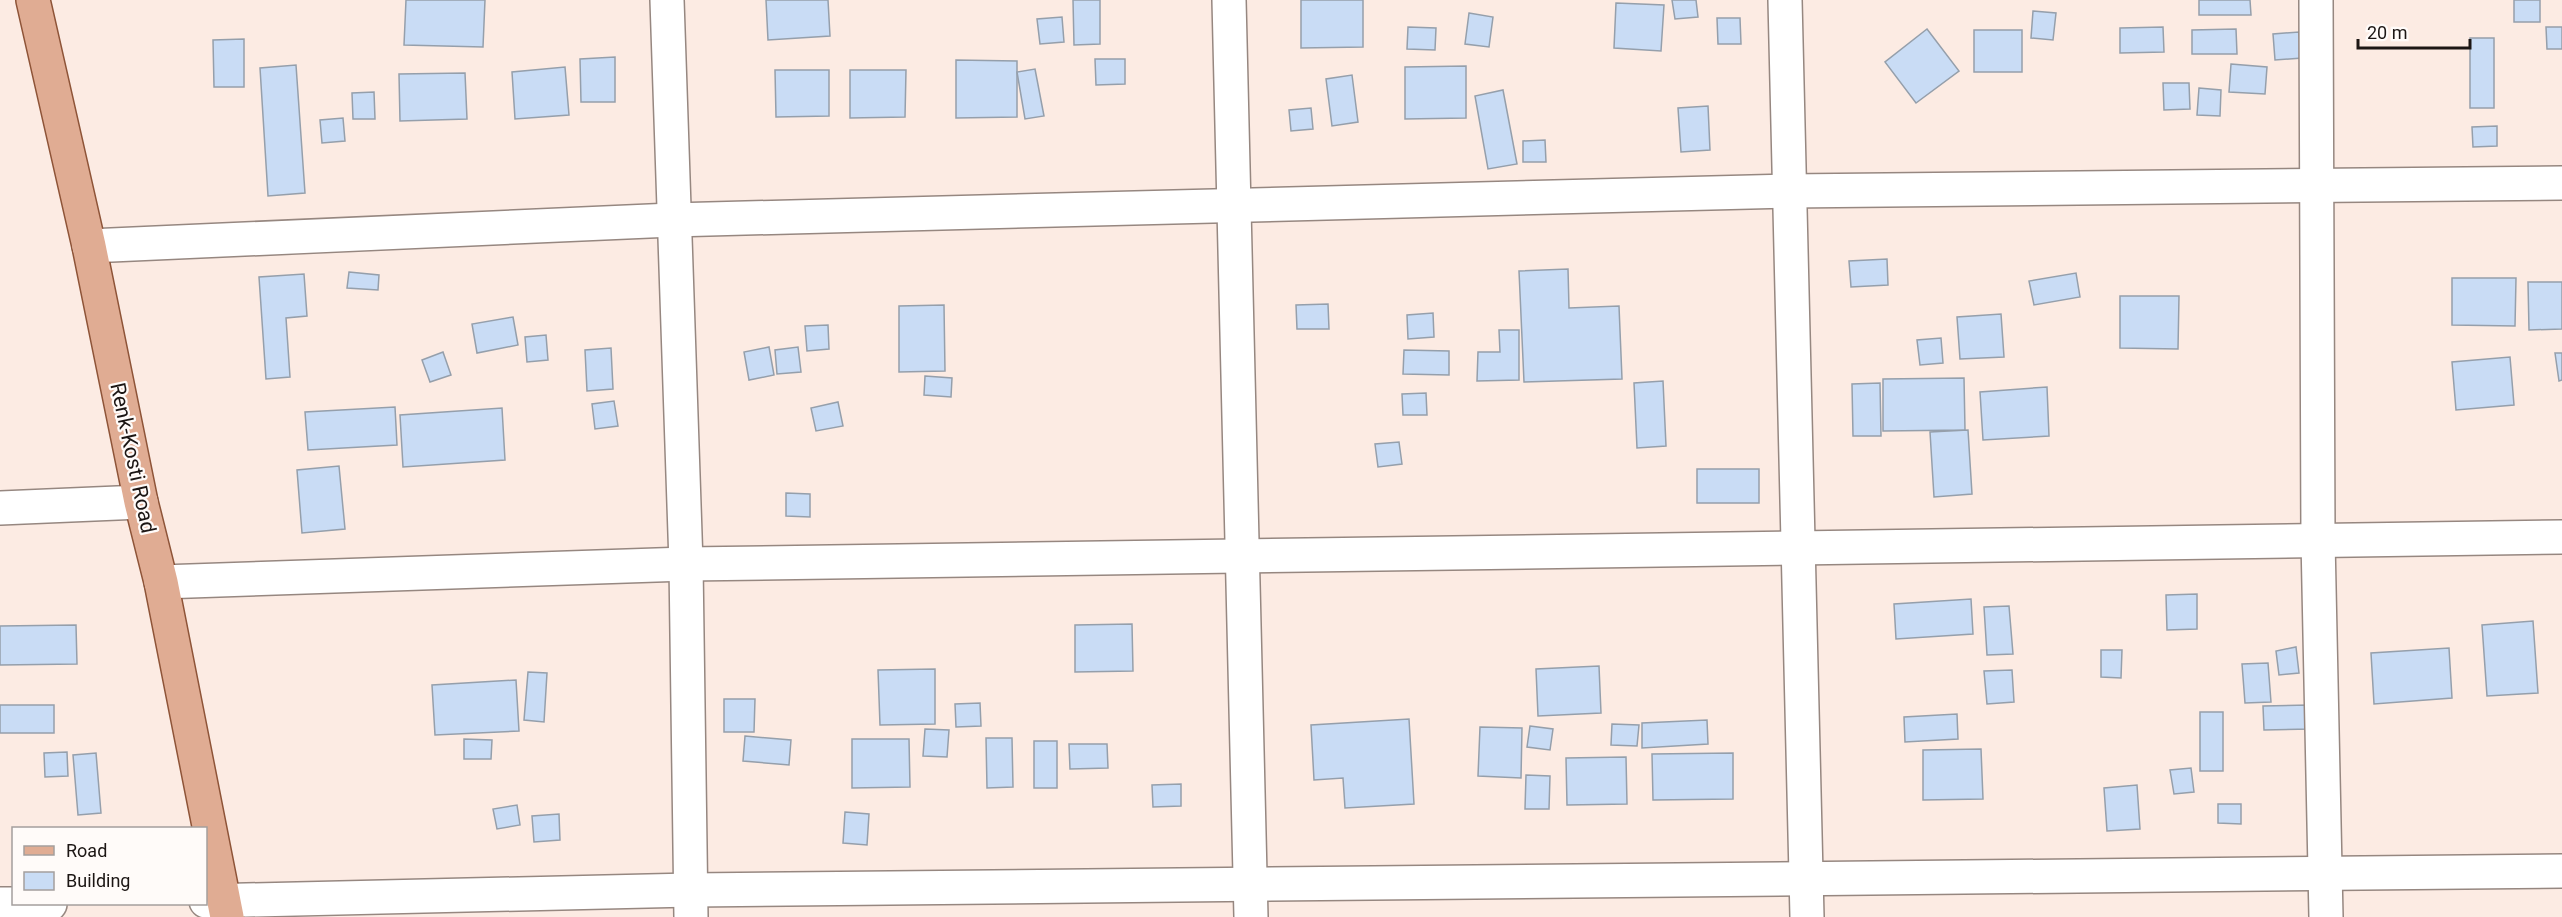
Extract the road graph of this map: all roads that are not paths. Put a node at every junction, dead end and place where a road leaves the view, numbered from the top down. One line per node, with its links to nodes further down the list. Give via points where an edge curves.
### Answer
1 (33, 0): 11 (main road, Renk-Kosti Road)
2 (667, 0): 10 (street)
3 (1229, 0): 9 (street)
4 (1785, 0): 8 (street)
5 (2316, 0): 7 (street)
6 (2562, 183): 7 (street)
7 (2318, 184): 8 (street); 15 (street)
8 (1788, 191): 9 (street); 16 (street)
9 (1233, 206): 10 (street); 17 (street)
10 (672, 220): 11 (street); 18 (street)
11 (88, 246): 12 (main road, Renk-Kosti Road)
12 (141, 502): 13 (street); 19 (main road, Renk-Kosti Road)
13 (0, 508)
14 (2562, 537): 15 (street)
15 (2318, 540): 16 (street); 23 (street)
16 (1797, 548): 17 (street); 24 (street)
17 (1242, 556): 18 (street); 25 (street)
18 (686, 564): 19 (street); 26 (street)
19 (161, 582): 20 (main road, Renk-Kosti Road)
20 (205, 827)
21 (207, 839): 27 (main road, Renk-Kosti Road)
22 (2562, 870): 23 (street)
23 (2325, 873): 24 (street); 30 (street)
24 (1805, 879): 25 (street); 29 (street)
25 (1251, 884): 26 (street); 28 (street)
26 (691, 904): 27 (street)
27 (219, 906)
28 (1251, 917)
29 (1807, 917)
30 (2326, 917)

